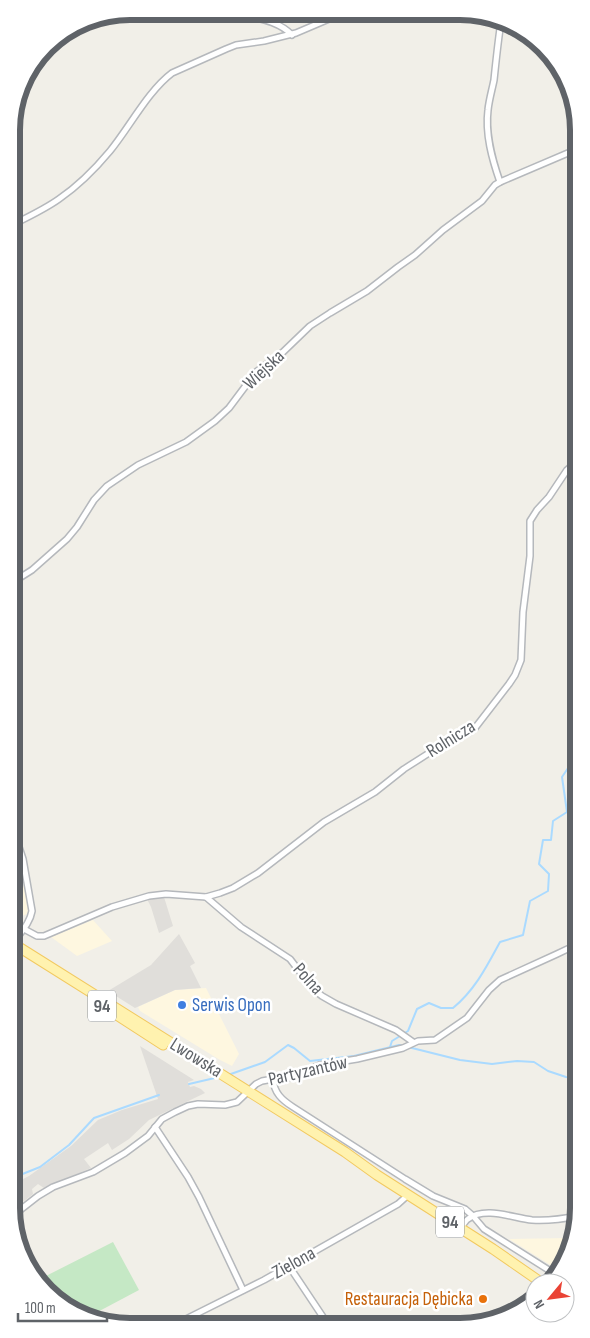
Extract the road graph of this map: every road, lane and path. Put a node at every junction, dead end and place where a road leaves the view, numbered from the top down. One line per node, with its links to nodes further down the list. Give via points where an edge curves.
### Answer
1 (260, 20): 4 (street)
2 (326, 20): 4 (street)
3 (500, 28): 6 (street, via 487,114 492,156)
4 (292, 34): 7 (street, via 236,45 166,77 110,150 82,180 58,200)
5 (570, 152): 6 (street, Wiejska)
6 (500, 182): 9 (street, Wiejska, via 482,201 368,291 315,322 259,369 215,421 186,442 107,486 67,539)
7 (20, 220)
8 (570, 467): 11 (street, Rolnicza, via 530,522 521,660 509,684 475,728 422,757 375,792 324,822 258,873)
9 (20, 578)
10 (20, 850): 12 (street, via 32,904 31,918)
11 (206, 897): 12 (street, via 149,896 44,936); 17 (street, Polna, via 241,927 290,959 313,989 329,1001 399,1032 406,1037)
12 (24, 929): 13 (street)
13 (20, 935)
14 (20, 947): 18 (main road, Lwowska / 94)
15 (570, 948): 17 (street, via 500,980 467,1018 435,1040)
16 (20, 955): 18 (main road, Lwowska / 94)
17 (408, 1045): 19 (street, Partyzantów, via 358,1060 320,1065 290,1078)
18 (219, 1076): 20 (main road, Lwowska / 94)
19 (273, 1079): 20 (street, Partyzantów, via 262,1081); 24 (street, via 276,1092 293,1107 433,1196 465,1209)
20 (247, 1094): 21 (street, Partyzantów, via 229,1105 203,1103 188,1106 162,1119); 22 (main road, Lwowska / 94, via 345,1152)
21 (155, 1127): 23 (street, Partyzantów, via 124,1153 92,1172 54,1187); 32 (street, via 199,1197)
22 (408, 1195): 26 (main road, Lwowska / 94); 28 (street, Zielona, via 398,1204)
23 (20, 1210)
24 (473, 1216): 25 (street, via 484,1213 532,1220); 26 (street); 29 (street, via 484,1229)
25 (570, 1218)
26 (461, 1228): 27 (main road, Lwowska / 94)
27 (493, 1248): 30 (main road, Lwowska / 94); 31 (main road, Lwowska / 94)
28 (289, 1266): 32 (street, Zielona); 34 (street)
29 (550, 1271)
30 (528, 1273)
31 (536, 1273)
32 (243, 1290): 33 (street, Zielona)
33 (188, 1318)
34 (324, 1318)

